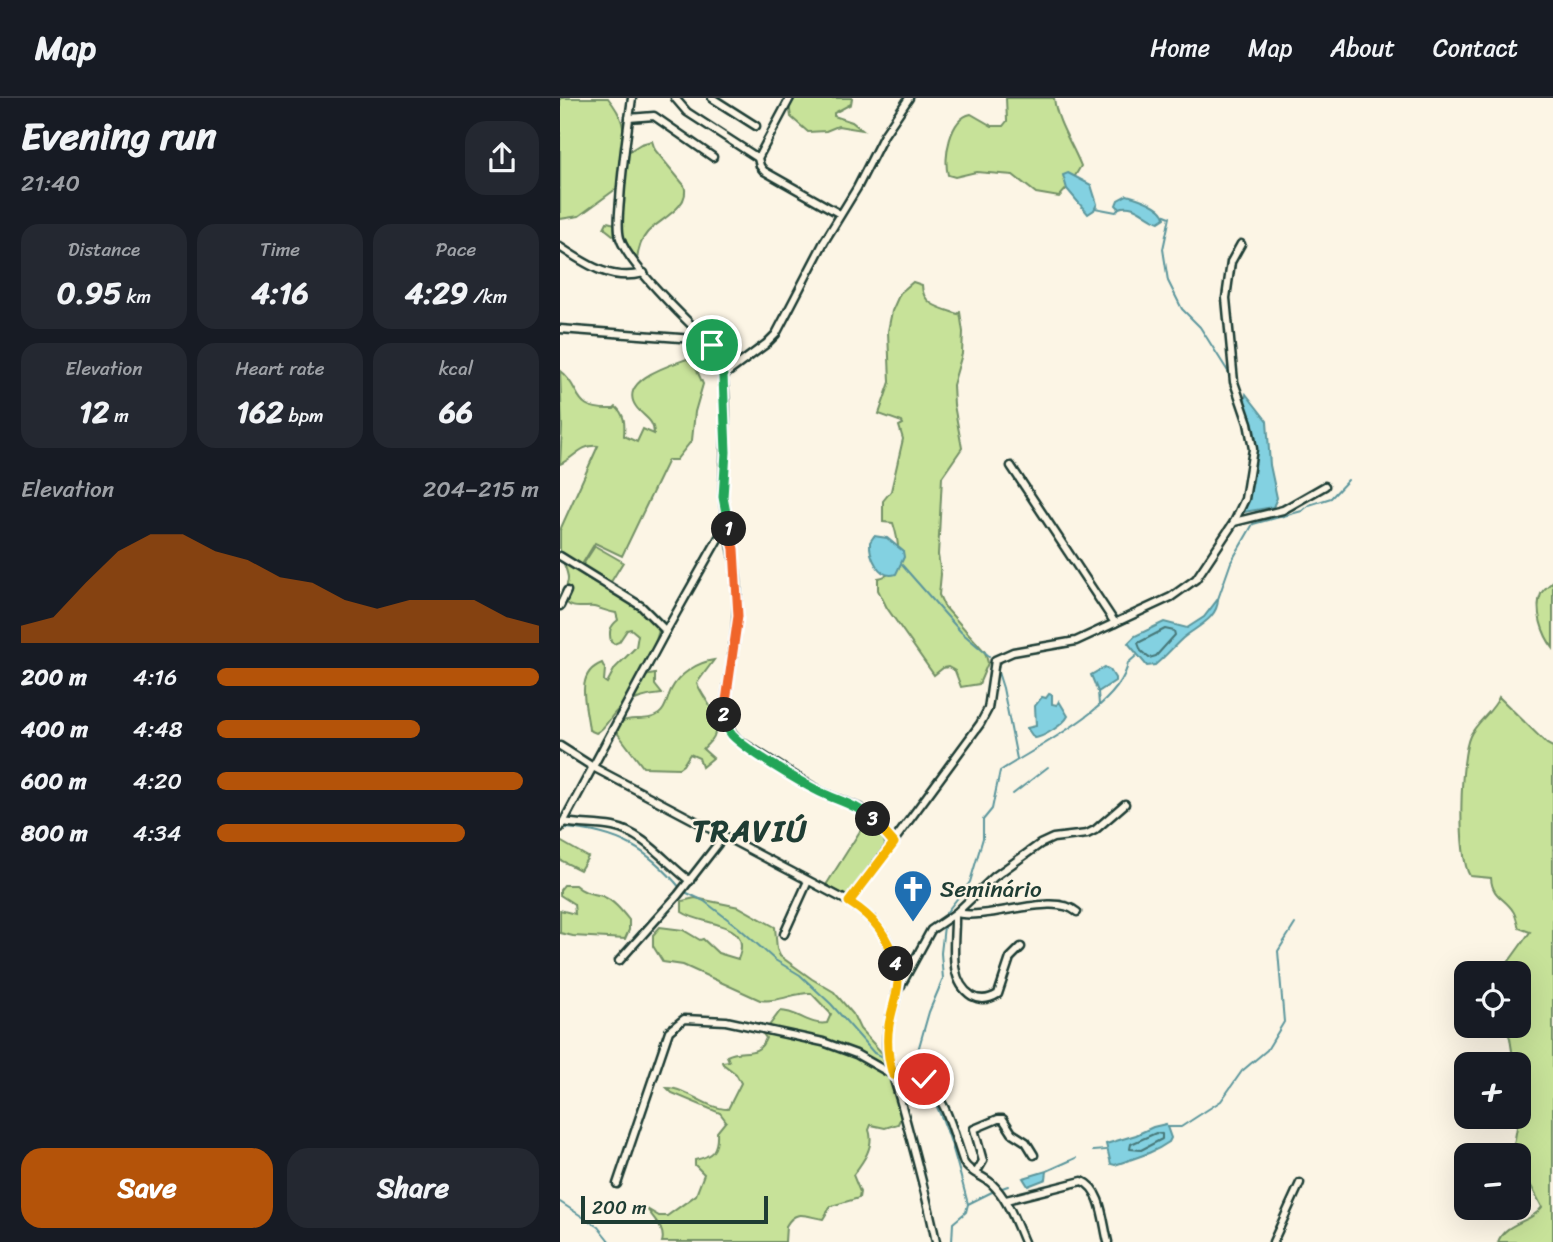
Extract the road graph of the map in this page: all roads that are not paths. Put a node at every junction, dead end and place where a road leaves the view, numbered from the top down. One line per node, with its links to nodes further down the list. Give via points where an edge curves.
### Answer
1 (632, 98): 6 (street)
2 (675, 98): 9 (street, via 687,112)
3 (712, 98): 7 (street)
4 (790, 98): 9 (street)
5 (909, 98): 10 (street)
6 (629, 118): 8 (street, via 654,116); 13 (street, via 620,239)
7 (756, 126)
8 (713, 157)
9 (758, 158): 10 (street, via 764,171)
10 (840, 214): 16 (street, via 776,334)
11 (1241, 244): 19 (street, via 1231,262 1227,298 1234,382 1253,449 1247,491)
12 (560, 247): 13 (street, via 601,271 632,276)
13 (643, 273): 15 (street)
14 (560, 329): 15 (street)
15 (706, 340): 16 (street, via 718,355)
16 (723, 376): 20 (street)
17 (1011, 466): 24 (street)
18 (1325, 486): 19 (street, via 1283,510)
19 (1234, 522): 24 (street, via 1186,588)
20 (727, 523): 25 (street); 31 (street, via 734,549 738,616 725,724 738,740 799,780 860,808)
21 (560, 556): 25 (street, via 641,606)
22 (567, 591): 23 (street)
23 (560, 607)
24 (1115, 623): 31 (street, via 1076,641 1013,652 995,660 985,716)
25 (666, 631): 27 (street)
26 (560, 746): 27 (street)
27 (593, 767): 29 (street); 30 (street)
28 (1125, 804): 36 (street, via 1095,830 1053,838 1022,856)
29 (562, 825): 32 (street, via 625,831)
30 (724, 836): 32 (street); 33 (street)
31 (894, 843): 34 (street)
32 (690, 881): 39 (street)
33 (808, 881): 34 (street); 37 (street)
34 (849, 902): 40 (street, via 885,934 897,965)
35 (1077, 912): 36 (street, via 1063,904 985,915)
36 (955, 914): 38 (street, via 957,975 962,988 976,999 998,994 1010,958); 40 (street, via 931,930)
37 (784, 934)
38 (1021, 947)
39 (620, 961)
40 (899, 989): 41 (street, via 887,1040)
41 (893, 1075): 43 (street, via 928,1083 950,1123 964,1163); 45 (street, via 823,1042 726,1021 684,1019 669,1031); 47 (street)
42 (1034, 1155): 43 (street, via 1003,1119 998,1119 974,1129 983,1161)
43 (976, 1173): 46 (street)
44 (1300, 1182): 50 (street)
45 (617, 1184)
46 (1006, 1200): 48 (street); 49 (street, via 1082,1181 1095,1192)
47 (936, 1242)
48 (1024, 1242)
49 (1108, 1242)
50 (1273, 1242)

